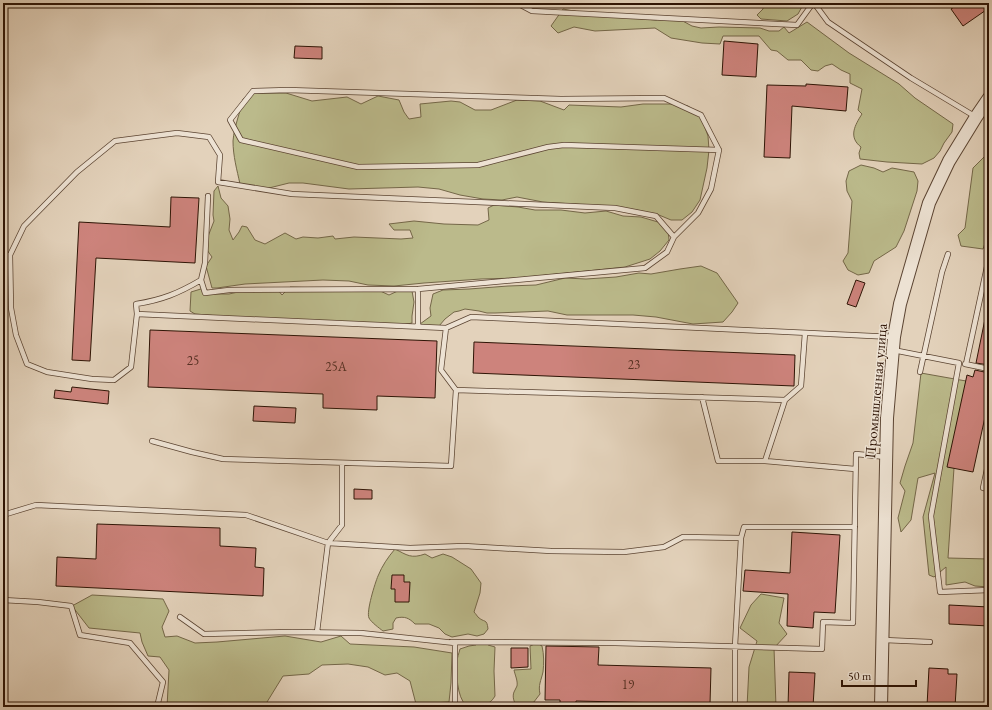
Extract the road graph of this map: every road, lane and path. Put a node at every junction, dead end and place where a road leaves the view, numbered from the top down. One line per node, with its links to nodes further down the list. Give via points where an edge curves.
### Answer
1 (517, 3): 2 (lane, via 532,11 797,25)
2 (814, 3): 4 (lane, via 828,22 911,78)
3 (989, 98): 4 (street, Промышленная улица)
4 (976, 117): 18 (street, Промышленная улица, via 949,161 930,203 900,304)
5 (719, 150): 5 (lane, via 564,145 478,165 358,167 241,140 230,120 253,91 561,99 664,98 701,115); 7 (lane, via 711,189 698,213)
6 (208, 196): 12 (lane, via 205,264)
7 (674, 237): 9 (lane, via 656,216 615,208 292,194 218,182 220,155 209,136 178,133 115,141 77,172 24,226); 13 (lane, via 667,252 645,268)
8 (948, 254): 20 (lane)
9 (10, 255): 10 (lane); 14 (lane, via 11,308 16,335 27,364 47,372 114,380 131,367)
10 (3, 256)
11 (988, 262): 22 (lane)
12 (201, 280): 13 (lane, via 205,293 229,290); 14 (lane, via 177,293 136,304)
13 (418, 289): 15 (lane)
14 (137, 314): 15 (lane)
15 (418, 326): 16 (lane)
16 (446, 328): 17 (lane, via 471,317); 25 (lane, via 441,370)
17 (805, 333): 18 (lane); 27 (lane, via 801,386)
18 (894, 337): 19 (street, Промышленная улица)
19 (893, 350): 20 (lane); 29 (street, Промышленная улица)
20 (923, 356): 21 (lane); 24 (lane)
21 (959, 363): 22 (lane); 39 (lane, via 931,516 940,592)
22 (966, 364): 23 (lane)
23 (989, 369)
24 (920, 372)
25 (456, 390): 26 (lane); 32 (lane, via 450,466)
26 (702, 397): 27 (lane); 31 (lane, via 718,461)
27 (785, 400): 31 (lane)
28 (152, 441): 32 (lane, via 223,459)
29 (886, 457): 33 (lane, via 856,454); 43 (street, Промышленная улица)
30 (989, 460): 34 (lane, via 983,488)
31 (764, 462): 33 (lane)
32 (342, 463): 38 (lane, via 342,525)
33 (855, 469): 36 (lane)
34 (989, 489)
35 (3, 515): 38 (lane, via 36,506 246,515)
36 (855, 528): 37 (lane, via 744,527); 46 (lane, via 853,623 823,622 822,649)
37 (741, 538): 38 (lane, via 683,537 664,547 624,552 464,546 410,548); 46 (lane)
38 (328, 543): 42 (lane)
39 (989, 590)
40 (3, 600): 47 (lane, via 71,606 80,635 130,642 163,682)
41 (180, 618): 42 (lane, via 204,634)
42 (318, 632): 44 (lane, via 361,633)
43 (882, 640): 45 (lane); 50 (street, Промышленная улица)
44 (451, 642): 46 (lane); 48 (lane, via 455,643)
45 (930, 642)
46 (735, 646): 49 (lane)
47 (157, 707)
48 (455, 707)
49 (735, 707)
50 (881, 707)

